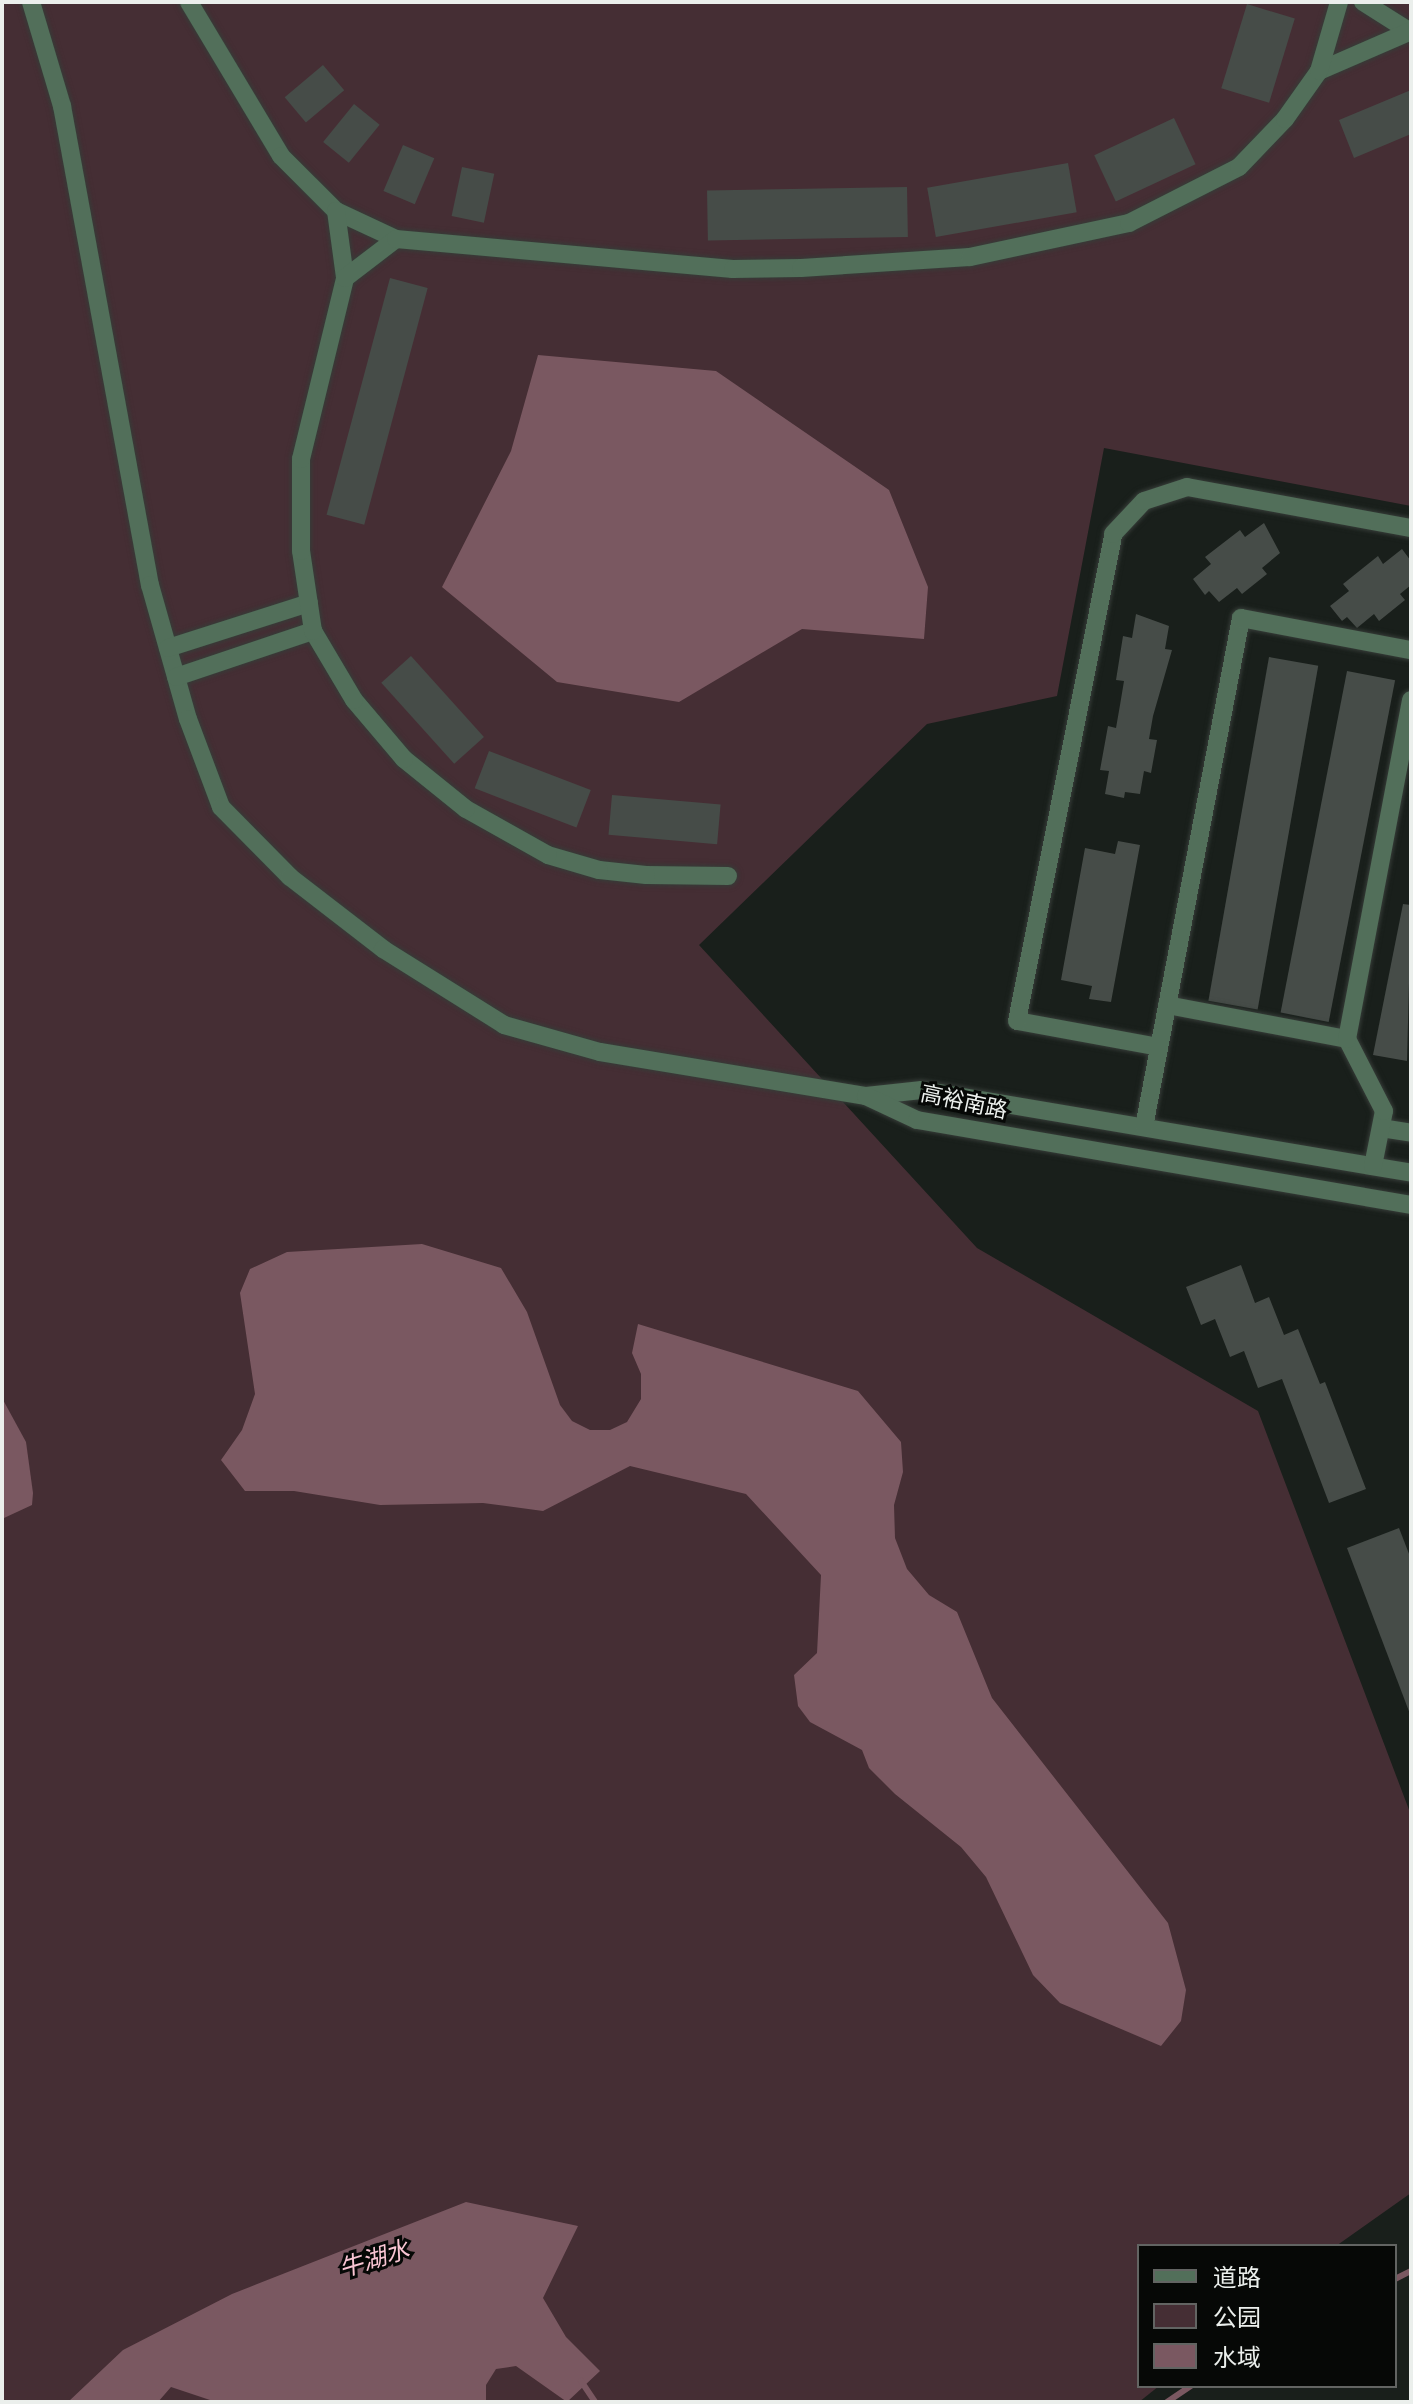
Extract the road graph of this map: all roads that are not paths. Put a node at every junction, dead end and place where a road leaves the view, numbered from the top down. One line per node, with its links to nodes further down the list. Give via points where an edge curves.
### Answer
1 (31, 2): 13 (street, via 62,106 150,585)
2 (189, 2): 7 (street, via 281,156)
3 (1339, 2): 6 (street)
4 (1363, 2): 5 (street)
5 (1410, 31): 6 (street)
6 (1319, 71): 8 (street, via 1285,119 1239,167 1187,196 1129,223 970,257 877,266 733,269)
7 (336, 211): 8 (street); 9 (street)
8 (396, 239): 9 (street)
9 (345, 278): 11 (street, via 301,459 301,551)
10 (1411, 528): 20 (street, via 1187,487 1144,501 1113,534 1017,1021)
11 (309, 603): 12 (street); 13 (street)
12 (313, 631): 15 (street); 17 (street, via 354,700 404,759 466,809 548,855 599,870)
13 (168, 648): 15 (street)
14 (1411, 650): 18 (street, via 1241,618)
15 (176, 677): 21 (street, via 221,807 301,886 383,949 504,1025 600,1052)
16 (1411, 700): 19 (street)
17 (728, 876)
18 (1167, 1005): 19 (street); 20 (street)
19 (1347, 1039): 23 (street, via 1384,1111)
20 (1159, 1047): 22 (street)
21 (866, 1096): 22 (street, 高裕南路, via 922,1090); 27 (street, 高裕南路, via 917,1120)
22 (1144, 1127): 25 (street, 高裕南路)
23 (1381, 1128): 24 (street); 25 (street)
24 (1411, 1133)
25 (1373, 1166): 26 (street, 高裕南路)
26 (1411, 1173)
27 (1411, 1205)

